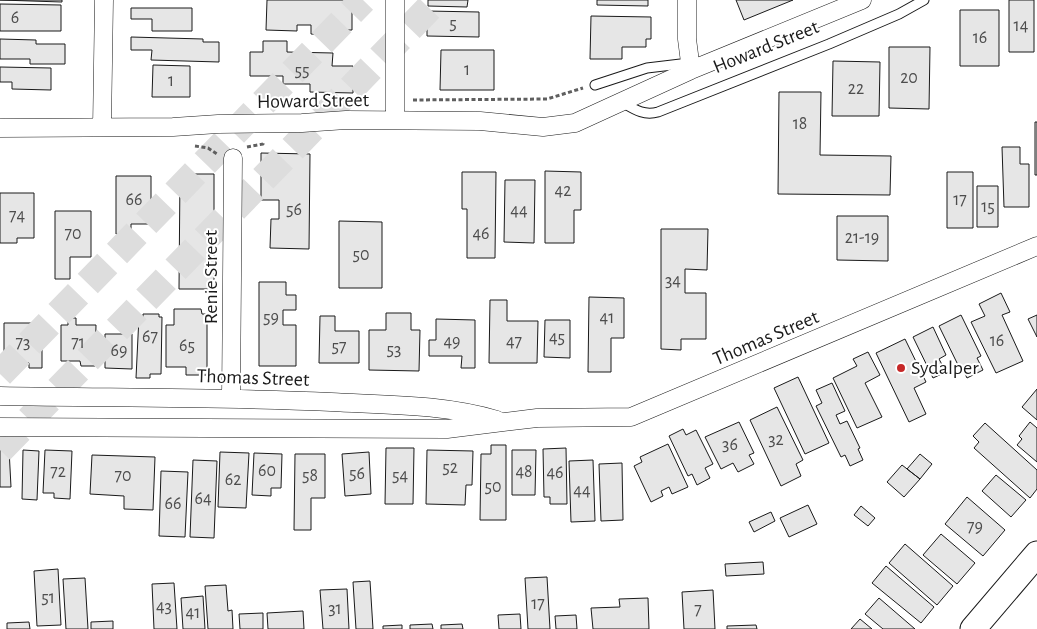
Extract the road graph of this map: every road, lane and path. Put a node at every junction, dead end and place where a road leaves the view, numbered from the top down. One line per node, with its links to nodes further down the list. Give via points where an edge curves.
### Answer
1 (104, 0): 12 (street)
2 (395, 0): 8 (street)
3 (687, 0): 6 (street)
4 (862, 0): 6 (street, Howard Street)
5 (924, 0): 9 (lane, Howard Street, via 829,44 658,112 640,112)
6 (690, 66): 7 (lane, via 647,68); 9 (street, Howard Street)
7 (595, 85): 8 (path, via 547,99)
8 (395, 100): 10 (street)
9 (621, 102): 10 (street, Howard Street, via 575,123 560,126)
10 (395, 120): 12 (street, Howard Street)
11 (3, 125): 12 (street, Howard Street)
12 (102, 127)
13 (190, 146): 14 (path, via 212,150)
14 (233, 162): 17 (street, Renie Street)
15 (1037, 246): 18 (street, Thomas Street, via 636,416)
16 (0, 396): 17 (street, Thomas Street)
17 (231, 398): 18 (street, Thomas Street, via 440,407)
18 (502, 422): 19 (street, Thomas Street, via 448,429)
19 (0, 426)
20 (1037, 554): 21 (street)
21 (973, 629)

